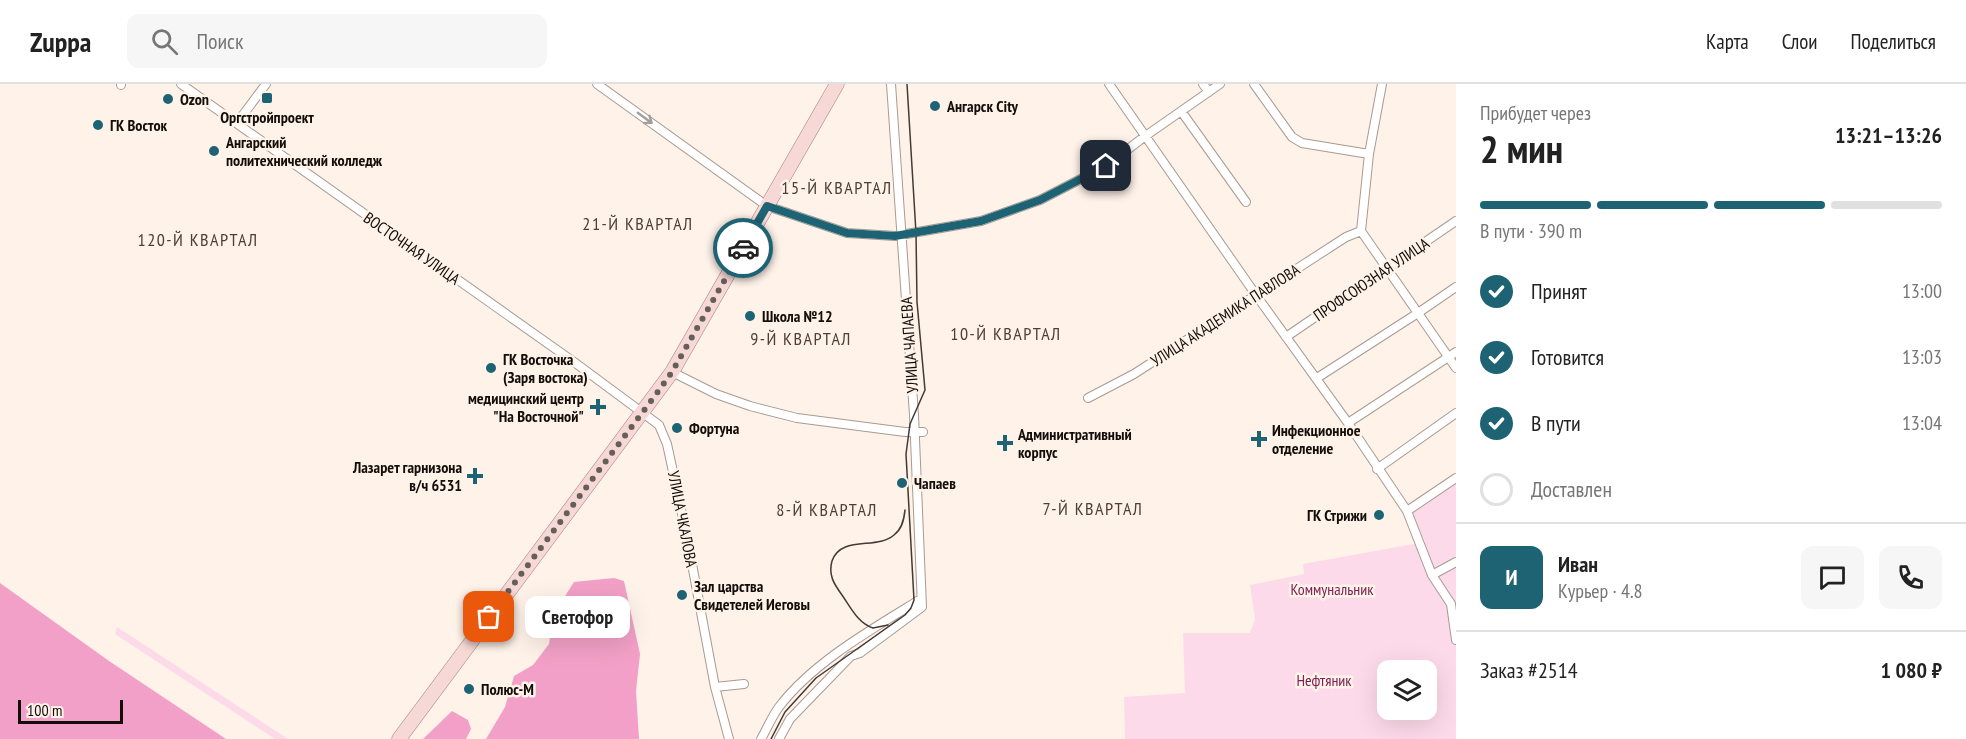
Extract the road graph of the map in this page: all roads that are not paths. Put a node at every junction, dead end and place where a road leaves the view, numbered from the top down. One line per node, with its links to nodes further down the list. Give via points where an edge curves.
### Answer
1 (181, 84): 13 (street, ВОСТОЧНАЯ УЛИЦА)
2 (266, 84): 13 (street)
3 (597, 84): 17 (street, one-way to 17)
4 (837, 84): 17 (main road)
5 (891, 84): 20 (street, УЛИЦА ЧАПАЕВА)
6 (1108, 84): 14 (street)
7 (1203, 84): 11 (street)
8 (1220, 84): 11 (street)
9 (1254, 84): 15 (street, via 1292,137 1302,143)
10 (1382, 84): 15 (street)
11 (1209, 92): 12 (street)
12 (1181, 111): 14 (street); 16 (street)
13 (237, 123): 32 (street, ВОСТОЧНАЯ УЛИЦА)
14 (1144, 136): 20 (street, via 1106,166 1040,200 981,221); 23 (street)
15 (1368, 154): 19 (street)
16 (1246, 202)
17 (767, 206): 20 (street, via 847,233); 28 (main road)
18 (1456, 221): 21 (street, ПРОФСОЮЗНАЯ УЛИЦА)
19 (1361, 231): 21 (street); 23 (street, УЛИЦА АКАДЕМИКА ПАВЛОВА)
20 (902, 235): 34 (street, УЛИЦА ЧАПАЕВА)
21 (1387, 268): 24 (street); 25 (street, ПРОФСОЮЗНАЯ УЛИЦА)
22 (1456, 286): 24 (street)
23 (1256, 295): 25 (street); 30 (street, УЛИЦА АКАДЕМИКА ПАВЛОВА, via 1134,374)
24 (1418, 313): 26 (street); 29 (street)
25 (1286, 337): 29 (street)
26 (1452, 354): 27 (street); 33 (street)
27 (1456, 368)
28 (672, 372): 32 (main road); 34 (street, via 716,394 797,418)
29 (1317, 378): 33 (street)
30 (1088, 398)
31 (1456, 413): 35 (street)
32 (642, 414): 43 (street, УЛИЦА ЧКАЛОВА, via 659,425 667,444); 44 (main road)
33 (1348, 423): 35 (street)
34 (919, 432): 40 (street, УЛИЦА ЧАПАЕВА)
35 (1377, 469): 37 (street)
36 (1456, 478): 37 (street)
37 (1407, 511): 39 (street)
38 (1456, 562): 39 (street)
39 (1432, 575): 41 (street, via 1451,604)
40 (922, 603): 46 (street, via 854,640 802,682 778,708); 47 (street, via 861,653 851,656 790,719)
41 (1456, 640)
42 (744, 684): 43 (street)
43 (715, 687): 45 (street, УЛИЦА ЧКАЛОВА)
44 (399, 739)
45 (729, 739)
46 (761, 739)
47 (779, 739)

